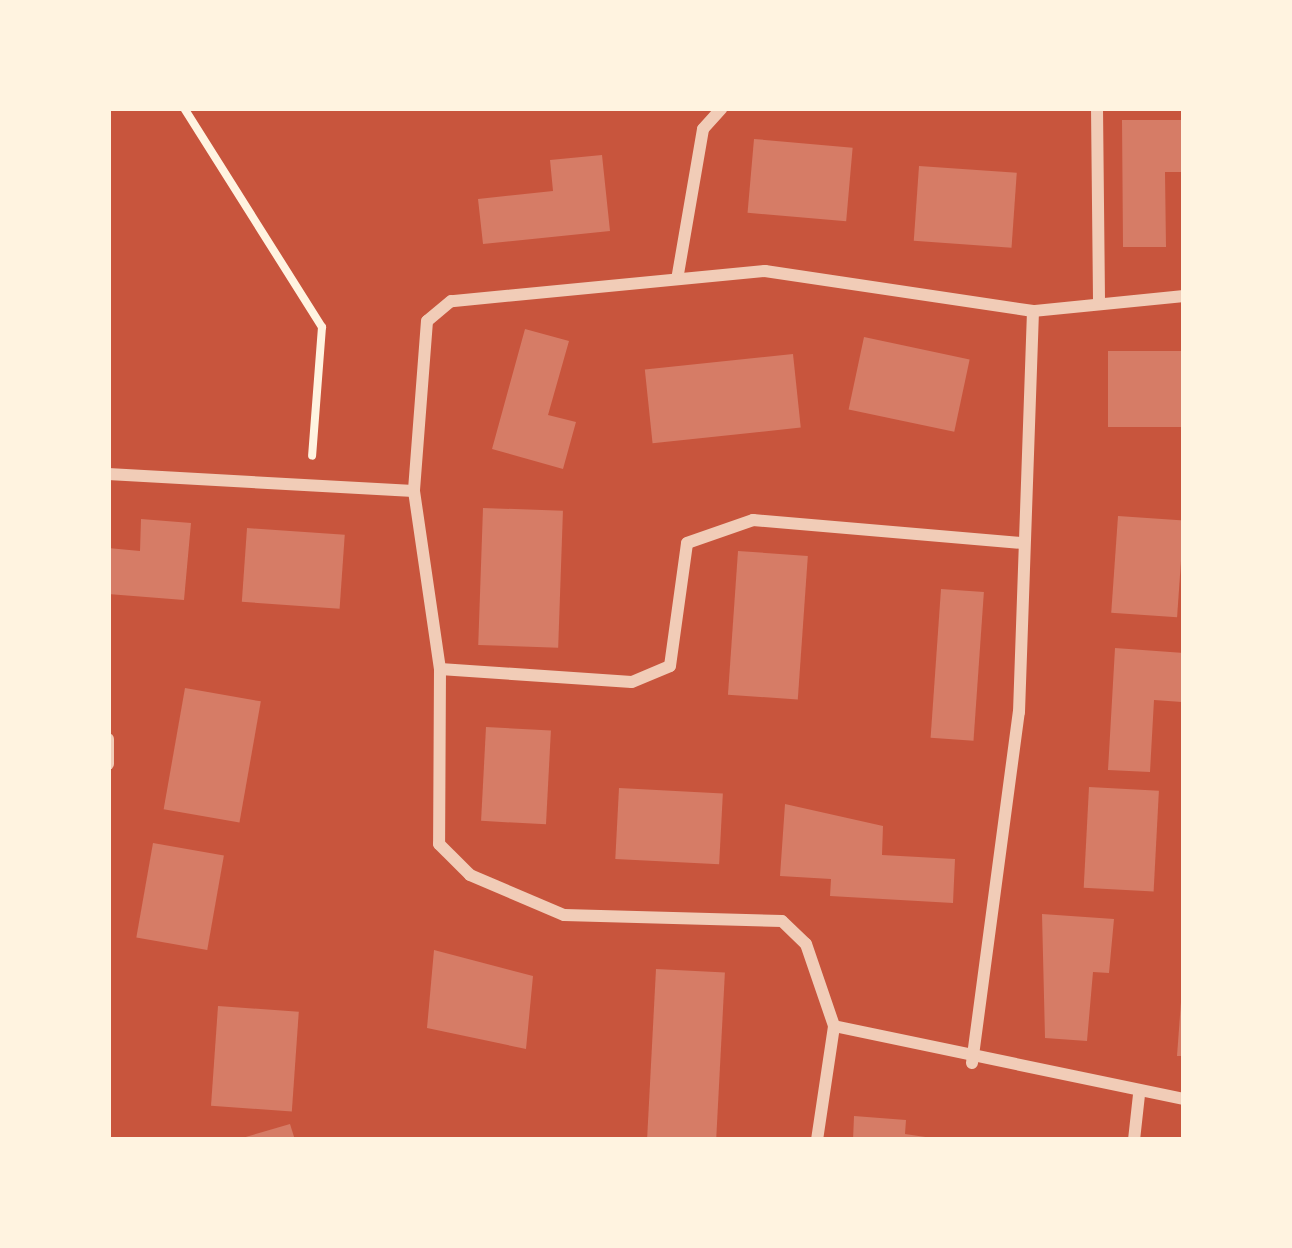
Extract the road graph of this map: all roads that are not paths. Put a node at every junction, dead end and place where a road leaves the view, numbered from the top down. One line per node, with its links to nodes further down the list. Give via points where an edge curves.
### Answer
1 (722, 108): 3 (street, via 704,129)
2 (1097, 108): 5 (street)
3 (678, 274): 6 (street, via 765,272); 8 (street, via 451,301 427,321)
4 (1184, 296): 5 (street)
5 (1100, 300): 6 (street)
6 (1033, 310): 9 (street)
7 (108, 475): 8 (street)
8 (413, 491): 10 (street)
9 (1020, 543): 10 (street, via 753,520 686,543 670,666 632,682); 14 (street, via 1019,712)
10 (440, 669): 13 (street, via 439,844 470,875 564,915 782,921 806,944)
11 (108, 739): 12 (street)
12 (108, 764)
13 (834, 1026): 14 (street); 17 (street)
14 (972, 1063): 15 (street)
15 (1139, 1095): 16 (street); 18 (street)
16 (1184, 1099)
17 (817, 1140)
18 (1134, 1140)

